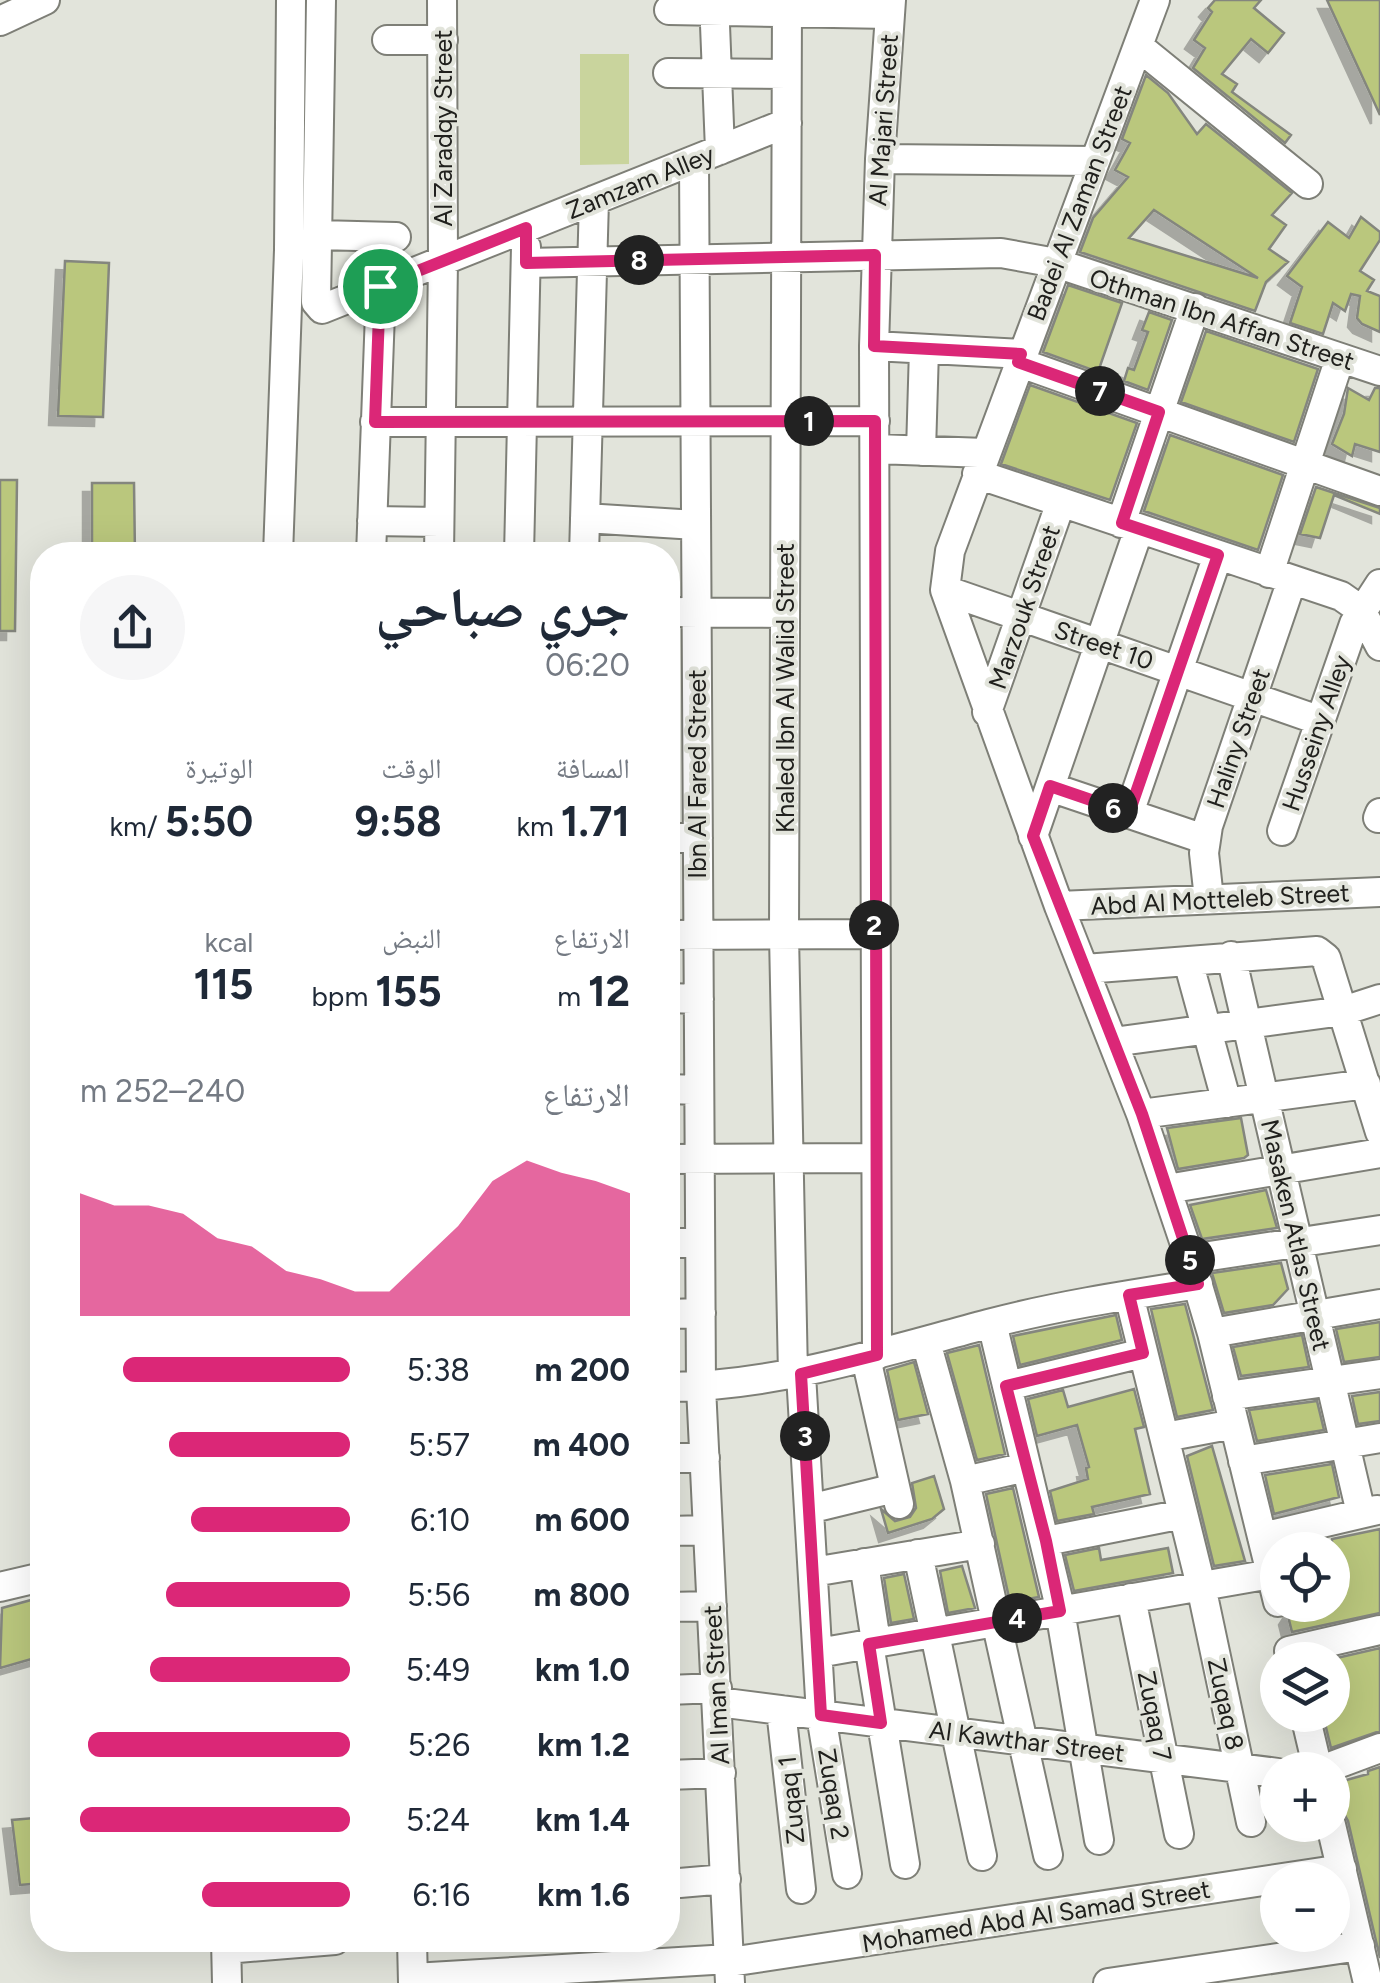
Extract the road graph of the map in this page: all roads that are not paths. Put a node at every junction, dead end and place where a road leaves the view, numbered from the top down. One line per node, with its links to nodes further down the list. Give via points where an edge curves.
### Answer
1 (45, 0): 10 (street)
2 (291, 0): 58 (street)
3 (321, 0): 24 (street)
4 (442, 0): 12 (street, Al Zaradqy Street)
5 (1155, 0): 13 (street, Badei Al Zaman Street)
6 (714, 5): 7 (street); 9 (street); 15 (street, Ibn Al Fared Street)
7 (787, 6): 8 (street); 16 (street, Khaled Ibn Al Walid Street)
8 (890, 7): 19 (street, Al Majari Street)
9 (669, 10)
10 (0, 21)
11 (387, 40): 12 (street)
12 (442, 40): 29 (street, Al Zaradqy Street)
13 (1139, 47): 20 (street, Badei Al Zaman Street); 21 (street)
14 (668, 73): 15 (street)
15 (715, 73): 16 (street); 18 (street, Ibn Al Fared Street)
16 (786, 74): 17 (street, Khaled Ibn Al Walid Street)
17 (787, 123): 18 (street, Zamzam Alley); 27 (street, Khaled Ibn Al Walid Street)
18 (707, 155): 22 (street, Zamzam Alley); 28 (street, Ibn Al Fared Street)
19 (880, 159): 20 (street); 26 (street, Al Majari Street)
20 (1094, 161): 32 (street, Badei Al Zaman Street)
21 (1308, 184)
22 (594, 200): 23 (street, Zamzam Alley); 30 (street)
23 (526, 228): 29 (street, Zamzam Alley); 31 (street)
24 (318, 235): 25 (street); 33 (street, Zamzam Alley, via 318,307)
25 (396, 237)
26 (875, 255): 27 (street, Othman Ibn Affan Street); 32 (street, Othman Ibn Affan Street, via 1001,253); 35 (street, Al Majari Street)
27 (786, 257): 28 (street, Othman Ibn Affan Street); 41 (street, Khaled Ibn Al Walid Street)
28 (694, 259): 30 (street, Othman Ibn Affan Street); 45 (street, Ibn Al Fared Street)
29 (444, 261): 33 (street, Zamzam Alley); 46 (street, Al Zaradqy Street)
30 (593, 261): 31 (street, Othman Ibn Affan Street); 44 (street)
31 (526, 263): 43 (street)
32 (1056, 264): 34 (street, Othman Ibn Affan Street); 37 (street, Badei Al Zaman Street)
33 (380, 286): 42 (street)
34 (1194, 308): 38 (street, Othman Ibn Affan Street); 40 (street)
35 (874, 346): 36 (street); 47 (street, Al Majari Street)
36 (924, 348): 37 (street); 48 (street)
37 (1020, 358): 40 (street); 49 (street, Badei Al Zaman Street)
38 (1340, 358): 39 (street, Othman Ibn Affan Street); 50 (street, Haliny Street)
39 (1380, 371)
40 (1159, 412): 50 (street); 57 (street)
41 (786, 421): 45 (street); 47 (street); 70 (street, Khaled Ibn Al Walid Street)
42 (375, 422): 46 (street); 54 (street)
43 (522, 422): 44 (street); 46 (street); 61 (street)
44 (588, 422): 45 (street); 53 (street)
45 (695, 422): 56 (street, Ibn Al Fared Street)
46 (441, 423): 55 (street, Al Zaradqy Street)
47 (876, 435): 48 (street); 88 (street, Al Majari Street)
48 (921, 450): 49 (street)
49 (982, 464): 52 (street); 66 (street, Badei Al Zaman Street, via 950,551)
50 (1305, 464): 51 (street); 64 (street, Haliny Street)
51 (1380, 492)
52 (1060, 502): 57 (street); 71 (street, Marzouk Street)
53 (585, 518): 56 (street); 62 (street)
54 (372, 521): 55 (street); 59 (street)
55 (439, 522): 60 (street, Al Zaradqy Street)
56 (696, 525): 69 (street, Ibn Al Fared Street)
57 (1130, 526): 63 (street); 72 (street)
58 (278, 542)
59 (371, 542)
60 (438, 542)
61 (519, 542)
62 (584, 542)
63 (1218, 555): 64 (street); 74 (street)
64 (1280, 576): 67 (street, via 1341,596); 75 (street, Haliny Street)
65 (1380, 584): 67 (street, Husseiny Alley)
66 (945, 590): 71 (street, Street 10); 76 (street, Badei Al Zaman Street)
67 (1361, 610): 73 (street); 77 (street, Husseiny Alley)
68 (680, 612): 69 (street)
69 (696, 612): 70 (street); 83 (street, Ibn Al Fared Street)
70 (785, 612): 90 (street, Khaled Ibn Al Walid Street)
71 (1021, 616): 72 (street, Street 10); 76 (street, Marzouk Street)
72 (1100, 644): 74 (street, Street 10); 78 (street)
73 (1380, 646)
74 (1178, 671): 75 (street, Street 10); 79 (street)
75 (1252, 697): 77 (street, Street 10); 84 (street, Haliny Street)
76 (988, 712): 81 (street, Badei Al Zaman Street)
77 (1320, 721): 80 (street, Husseiny Alley)
78 (1050, 786): 79 (street); 81 (street)
79 (1129, 813): 84 (street)
80 (1282, 831)
81 (1033, 836): 87 (street, Badei Al Zaman Street)
82 (680, 838): 83 (street)
83 (698, 838): 91 (street, Ibn Al Fared Street)
84 (1204, 839): 86 (street, Haliny Street)
85 (1380, 892): 86 (street, Abd Al Motteleb Street)
86 (1209, 899): 87 (street, Abd Al Motteleb Street)
87 (1060, 906): 94 (street, Badei Al Zaman Street)
88 (874, 934): 90 (street); 111 (street, Al Majari Street)
89 (680, 935): 91 (street)
90 (784, 935): 91 (street); 110 (street, Khaled Ibn Al Walid Street)
91 (698, 936): 96 (street, Ibn Al Fared Street)
92 (1231, 956): 93 (street); 98 (street, via 1317,951 1326,958); 99 (street, Masaken Atlas Street)
93 (1188, 961): 94 (street); 100 (street)
94 (1085, 969): 101 (street, Badei Al Zaman Street)
95 (680, 998): 96 (street)
96 (699, 999): 104 (street, Ibn Al Fared Street)
97 (1380, 1000): 98 (street)
98 (1344, 1011): 99 (street); 102 (street)
99 (1247, 1024): 100 (street); 105 (street, Masaken Atlas Street)
100 (1206, 1030): 101 (street); 106 (street)
101 (1113, 1042): 107 (street, Badei Al Zaman Street)
102 (1366, 1084): 105 (street); 108 (street)
103 (680, 1089): 104 (street)
104 (700, 1090): 112 (street, Ibn Al Fared Street)
105 (1264, 1098): 106 (street); 114 (street, Masaken Atlas Street)
106 (1226, 1103): 107 (street)
107 (1142, 1114): 115 (street, Badei Al Zaman Street)
108 (1379, 1121)
109 (1380, 1154): 114 (street)
110 (791, 1158): 111 (street); 112 (street); 131 (street, Khaled Ibn Al Walid Street)
111 (874, 1158): 130 (street, Al Majari Street)
112 (700, 1159): 113 (street); 119 (street, Ibn Al Fared Street)
113 (680, 1160)
114 (1281, 1170): 115 (street); 117 (street, Masaken Atlas Street)
115 (1166, 1190): 120 (street, Badei Al Zaman Street)
116 (1380, 1230): 117 (street)
117 (1298, 1242): 120 (street); 125 (street, Masaken Atlas Street)
118 (680, 1243): 119 (street)
119 (700, 1244): 124 (street, Ibn Al Fared Street)
120 (1194, 1272): 121 (street); 127 (street, Badei Al Zaman Street)
121 (1129, 1295): 126 (street); 129 (street, Zuqaq 8)
122 (1380, 1304): 125 (street)
123 (680, 1314): 124 (street)
124 (701, 1314): 136 (street, Ibn Al Fared Street)
125 (1315, 1315): 127 (street); 133 (street, Masaken Atlas Street)
126 (992, 1323): 128 (street); 134 (street)
127 (1212, 1333): 137 (street, Badei Al Zaman Street)
128 (926, 1342): 130 (street); 146 (street)
129 (1143, 1353): 134 (street); 139 (street, Zuqaq 8)
130 (872, 1356): 131 (street); 147 (street, Al Majari Street, via 897,1496)
131 (797, 1374): 136 (street); 147 (street, Khaled Ibn Al Walid Street)
132 (1380, 1374): 133 (street)
133 (1330, 1380): 137 (street); 141 (street, Masaken Atlas Street)
134 (1006, 1386): 145 (street)
135 (680, 1387): 136 (street)
136 (701, 1387): 143 (street, Al Iman Street)
137 (1227, 1396): 138 (street, Badei Al Zaman Street)
138 (1234, 1424): 139 (street); 144 (street, Badei Al Zaman Street)
139 (1165, 1437): 149 (street, Zuqaq 8)
140 (1380, 1438): 141 (street)
141 (1345, 1444): 144 (street); 148 (street, Masaken Atlas Street)
142 (680, 1458): 143 (street)
143 (705, 1458): 150 (street, Al Iman Street)
144 (1243, 1461): 152 (street, Badei Al Zaman Street)
145 (1026, 1467): 146 (street); 154 (street)
146 (965, 1481): 155 (street)
147 (810, 1508): 158 (street, Khaled Ibn Al Walid Street)
148 (1371, 1511): 153 (street)
149 (1183, 1514): 154 (street); 161 (street, Zuqaq 8)
150 (708, 1530): 151 (street); 164 (street, Al Iman Street)
151 (680, 1531)
152 (1261, 1532)
153 (1283, 1532)
154 (1046, 1541): 166 (street)
155 (980, 1544): 156 (street); 167 (street)
156 (918, 1554): 157 (street); 169 (street)
157 (864, 1563): 158 (street); 171 (street)
158 (813, 1572): 172 (street, Zuqaq 2)
159 (1260, 1576): 161 (street)
160 (30, 1580): 162 (street)
161 (1200, 1586): 163 (street); 184 (street, Zuqaq 8)
162 (0, 1587)
163 (1131, 1598): 166 (street); 182 (street, Zuqaq 7)
164 (712, 1606): 165 (street); 174 (street, Al Iman Street)
165 (680, 1607)
166 (1060, 1611): 167 (street); 180 (street)
167 (997, 1622): 169 (street); 179 (street)
168 (1380, 1630): 170 (street)
169 (935, 1633): 171 (street); 178 (street)
170 (1338, 1642)
171 (872, 1643): 172 (street); 177 (street)
172 (818, 1653): 176 (street, Zuqaq 2)
173 (680, 1691): 174 (street, Al Kawthar Street)
174 (717, 1695): 175 (street, Al Kawthar Street); 186 (street, Al Iman Street)
175 (782, 1710): 176 (street, Al Kawthar Street); 198 (street, Zuqaq 1)
176 (821, 1715): 177 (street, Al Kawthar Street); 194 (street, Zuqaq 2)
177 (881, 1723): 178 (street, Al Kawthar Street); 193 (street)
178 (955, 1732): 179 (street, Al Kawthar Street); 191 (street)
179 (1022, 1741): 180 (street, Al Kawthar Street); 192 (street)
180 (1082, 1748): 182 (street, Al Kawthar Street); 190 (street)
181 (1380, 1748): 183 (street)
182 (1164, 1759): 184 (street, Al Kawthar Street); 189 (street, Zuqaq 7)
183 (1350, 1759)
184 (1239, 1768): 185 (street, Al Kawthar Street); 188 (street, Zuqaq 8)
185 (1260, 1771)
186 (721, 1773): 187 (street); 195 (street, Al Iman Street)
187 (680, 1775)
188 (1250, 1822)
189 (1180, 1834)
190 (1099, 1840)
191 (982, 1856)
192 (1048, 1856)
193 (905, 1864)
194 (847, 1874)
195 (726, 1879): 197 (street); 203 (street, Al Iman Street)
196 (1260, 1882): 203 (street, Mohamed Abd Al Samad Street)
197 (680, 1883)
198 (801, 1889)
199 (1350, 1891): 200 (street)
200 (1366, 1936): 206 (street); 207 (street)
201 (226, 1952): 205 (street)
202 (412, 1952): 204 (street)
203 (730, 1968): 204 (street, Mohamed Abd Al Samad Street)
204 (413, 1981)
205 (227, 1983)
206 (1108, 1983)
207 (1368, 1983)

